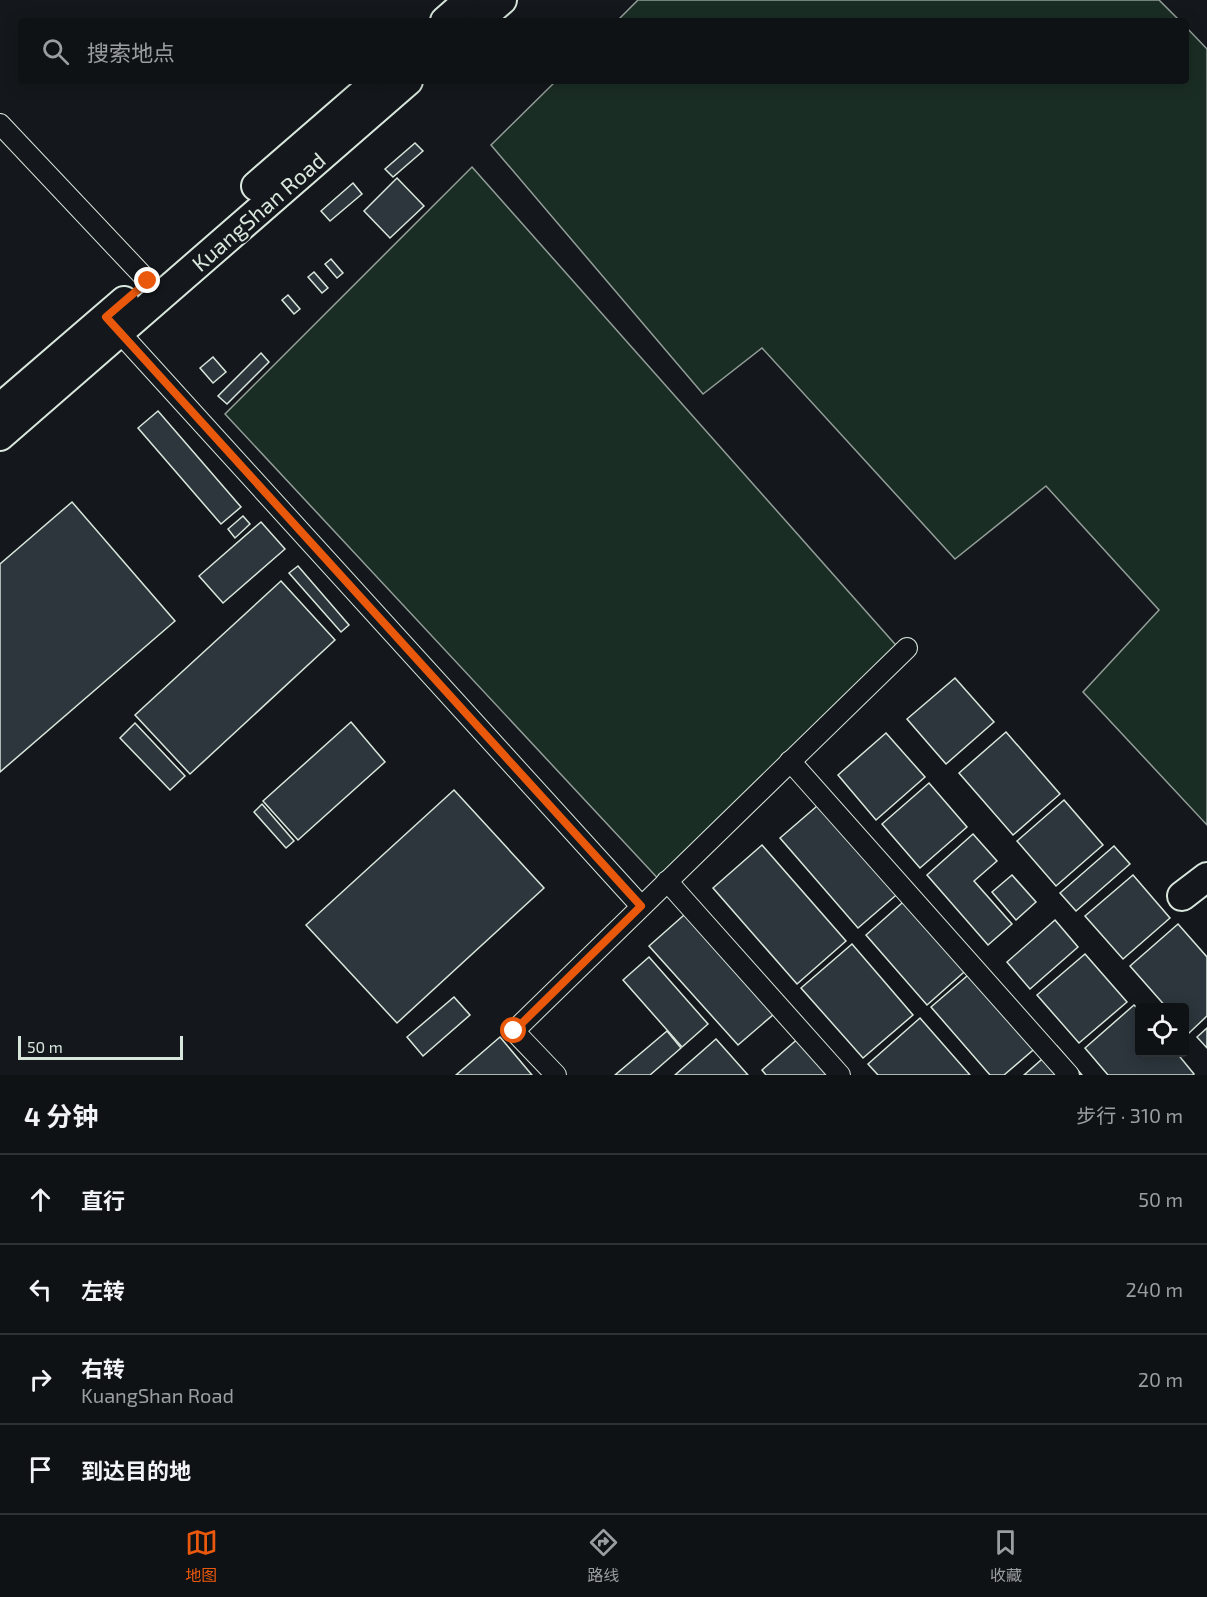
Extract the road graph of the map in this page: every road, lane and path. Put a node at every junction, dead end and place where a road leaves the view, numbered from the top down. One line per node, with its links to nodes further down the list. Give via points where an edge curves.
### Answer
1 (469, 0): 3 (main road)
2 (502, 0): 4 (main road)
3 (448, 18)
4 (481, 18)
5 (373, 84): 8 (main road, KuangShan Road)
6 (404, 84): 9 (main road, KuangShan Road)
7 (0, 124): 8 (street)
8 (148, 281): 9 (main road, KuangShan Road)
9 (112, 324): 10 (main road, KuangShan Road); 11 (main road, KuangShan Road); 17 (street)
10 (0, 408)
11 (0, 436)
12 (907, 648): 13 (street)
13 (790, 761): 15 (street); 20 (street)
14 (1207, 877): 16 (main road)
15 (667, 881): 17 (street); 19 (street)
16 (1182, 896)
17 (641, 906): 18 (street, via 514,1031)
18 (556, 1075)
19 (840, 1075)
20 (1069, 1075)

